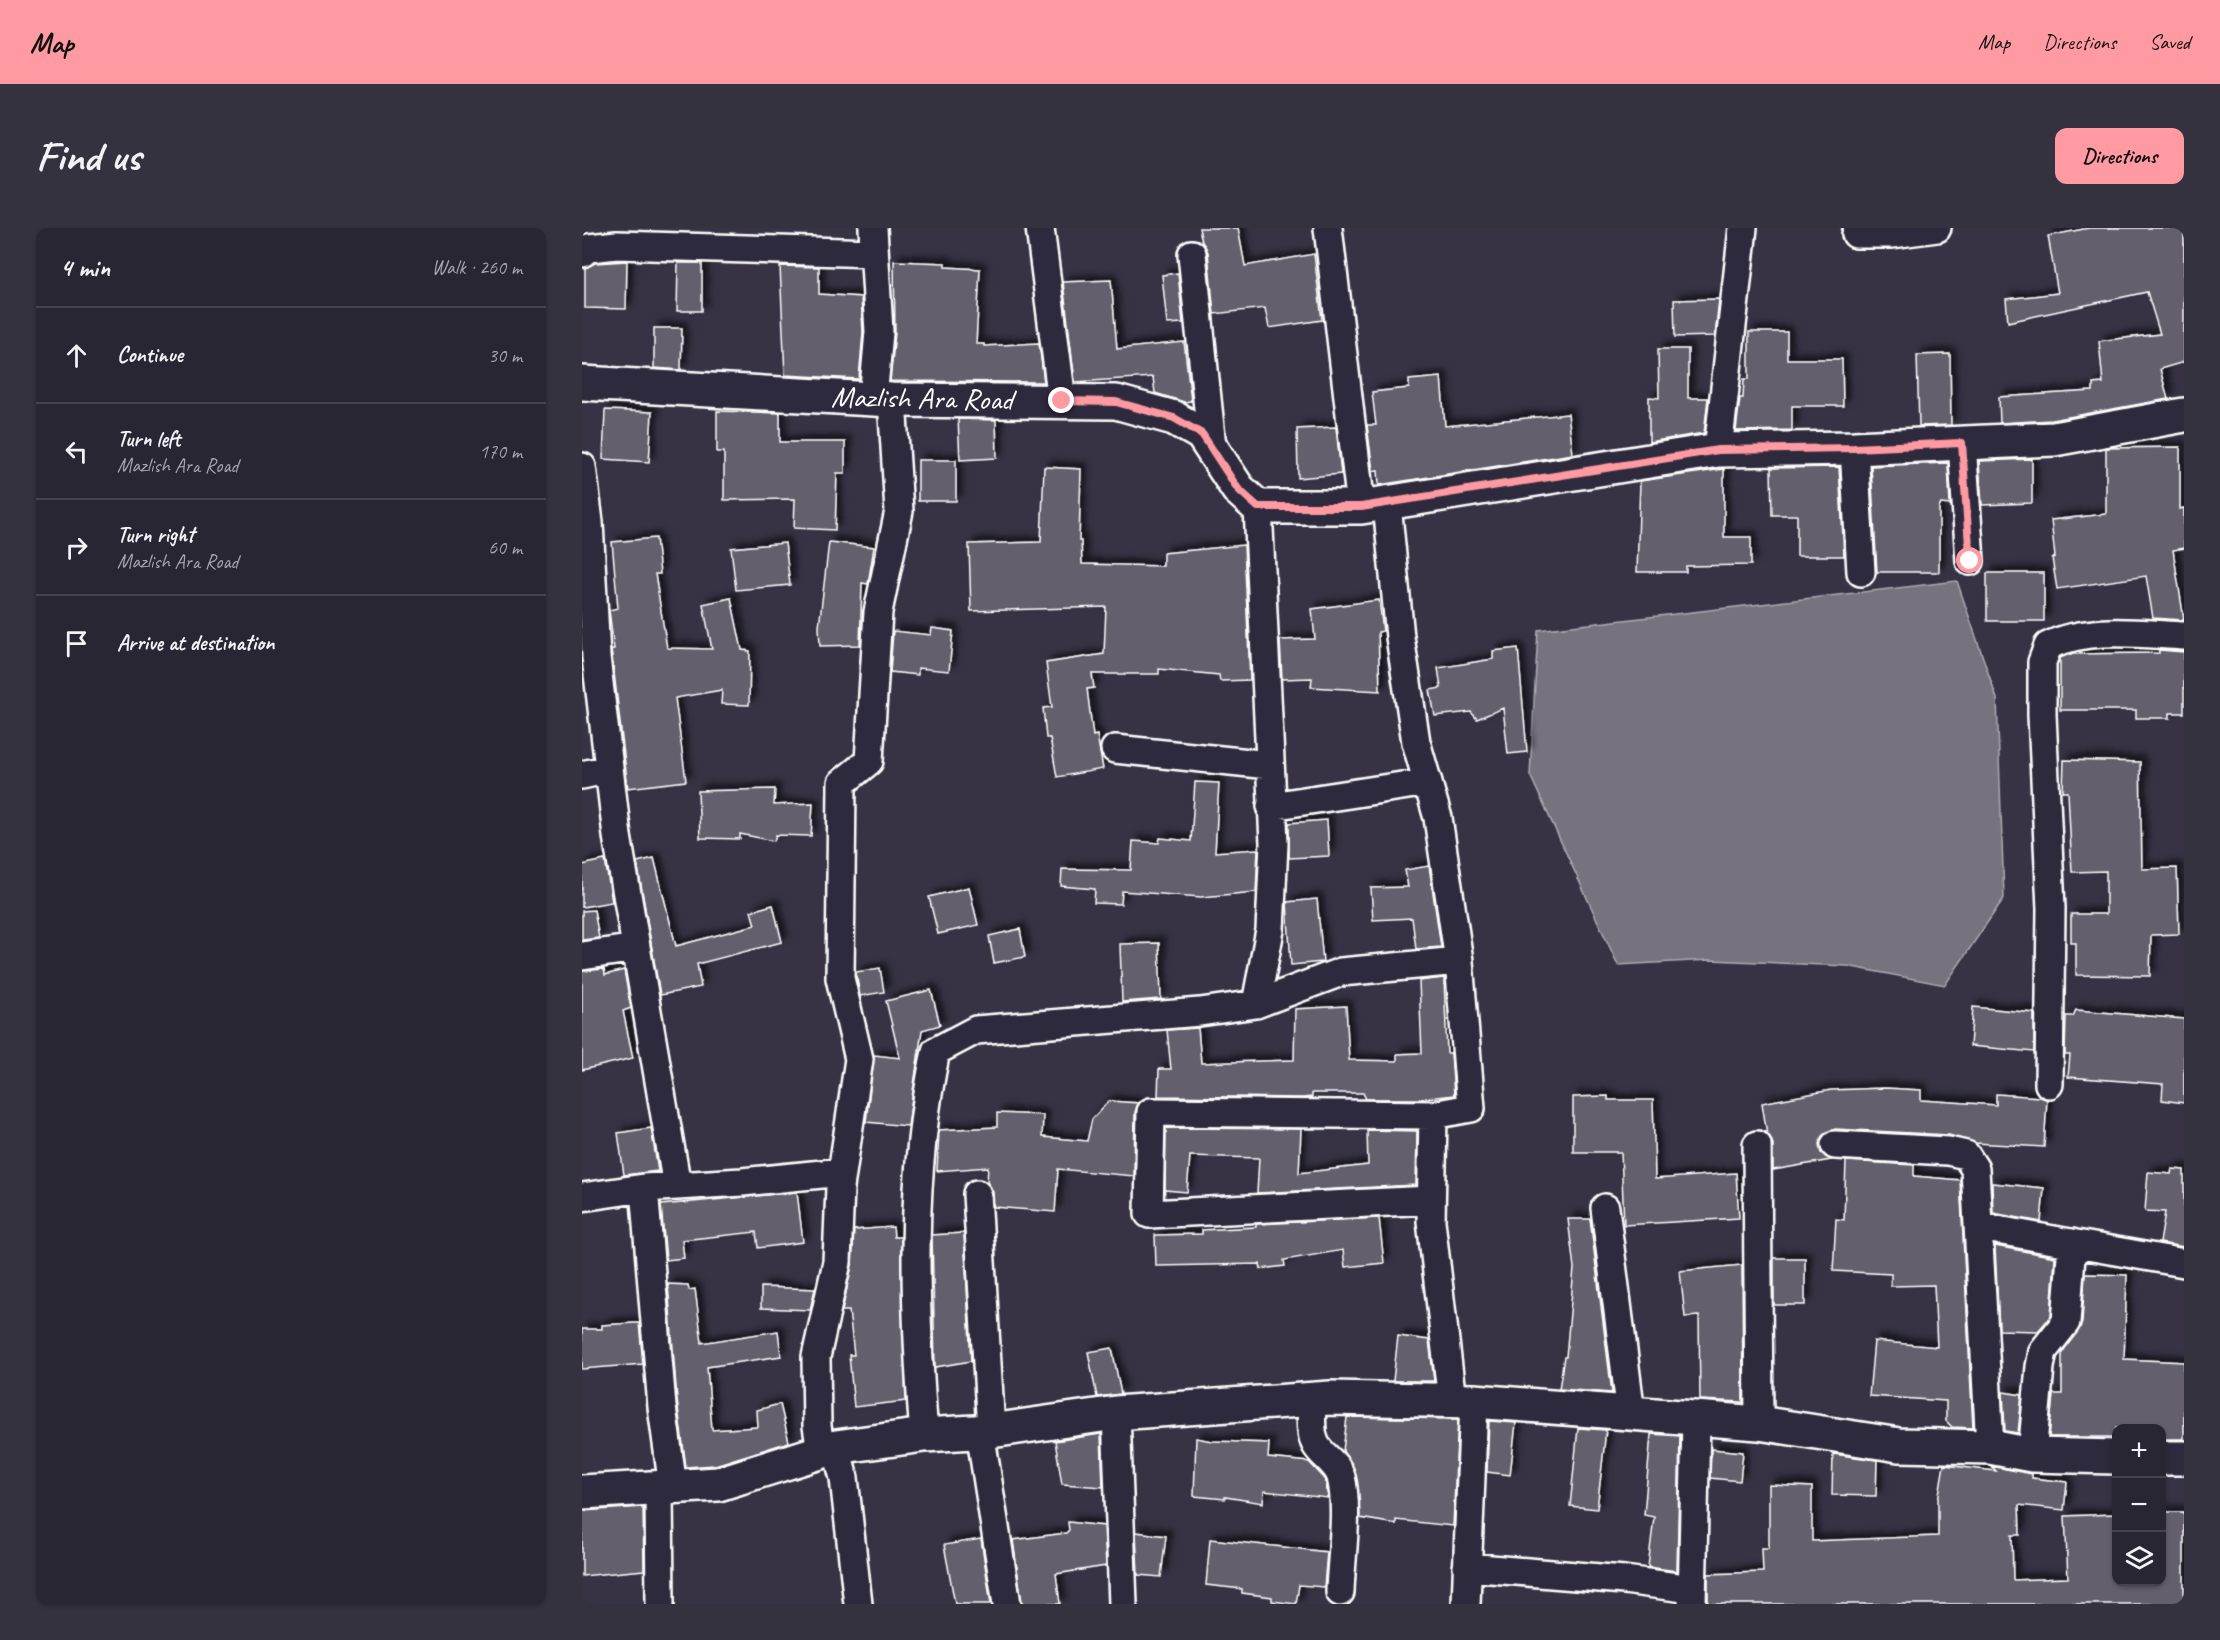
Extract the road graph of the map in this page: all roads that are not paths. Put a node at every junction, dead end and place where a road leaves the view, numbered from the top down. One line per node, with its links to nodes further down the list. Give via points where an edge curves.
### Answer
1 (1040, 228): 11 (street)
2 (1328, 228): 18 (street)
3 (1743, 228): 16 (street)
4 (1937, 228): 5 (street)
5 (1856, 234)
6 (874, 241): 7 (street, via 617,245 589,248); 10 (street)
7 (582, 253)
8 (1192, 254): 14 (street)
9 (582, 383): 10 (street, Mazlish Ara Road)
10 (883, 399): 11 (street, Mazlish Ara Road); 37 (street, via 899,511 878,612 869,761 842,783 840,978 859,1059)
11 (1062, 401): 14 (street, Mazlish Ara Road, via 1116,402 1174,418 1202,434)
12 (2184, 415): 13 (street, via 2054,439)
13 (1962, 443): 15 (street); 20 (street)
14 (1212, 447): 19 (street, Mazlish Ara Road, via 1238,489)
15 (1854, 448): 16 (street); 21 (street)
16 (1718, 450): 18 (street)
17 (582, 467): 25 (street)
18 (1374, 505): 19 (street); 27 (street, via 1416,742)
19 (1258, 507): 24 (street)
20 (1970, 561)
21 (1861, 572)
22 (2184, 636): 33 (street, via 2065,638 2048,646 2042,662 2051,908)
23 (1115, 749): 24 (street)
24 (1269, 765): 28 (street)
25 (609, 769): 26 (street); 29 (street)
26 (582, 775)
27 (1428, 782): 28 (street); 31 (street, via 1438,818)
28 (1272, 806): 32 (street, via 1270,930)
29 (636, 948): 30 (street); 38 (street)
30 (582, 956)
31 (1459, 961): 32 (street, via 1341,972); 34 (street, via 1471,1108)
32 (1256, 1004): 54 (street, via 976,1030 936,1051 924,1106 918,1210 915,1315)
33 (2049, 1084)
34 (1433, 1115): 42 (street); 42 (street, via 1151,1112 1149,1214)
35 (1757, 1145): 52 (street)
36 (1835, 1145): 44 (street, via 1966,1155 1975,1169)
37 (842, 1172): 38 (street); 56 (street, via 837,1262 816,1357 817,1426)
38 (677, 1186): 39 (street)
39 (644, 1188): 41 (street); 61 (street)
40 (976, 1194): 53 (street)
41 (582, 1197)
42 (1431, 1200): 48 (street, via 1431,1221)
43 (1605, 1208): 50 (street)
44 (1980, 1227): 45 (street); 55 (street)
45 (2072, 1244): 46 (street); 57 (street, via 2066,1322 2043,1351)
46 (2184, 1263)
47 (1312, 1399): 48 (street); 49 (street); 64 (street, via 1312,1436 1341,1475)
48 (1463, 1401): 50 (street); 63 (street)
49 (1116, 1413): 53 (street); 69 (street)
50 (1631, 1414): 51 (street)
51 (1696, 1420): 52 (street); 65 (street)
52 (1759, 1423): 55 (street, via 1899,1445)
53 (986, 1431): 54 (street); 68 (street)
54 (924, 1435): 56 (street)
55 (1990, 1447): 57 (street)
56 (829, 1449): 61 (street, via 718,1485); 67 (street, via 843,1478)
57 (2032, 1455): 58 (street)
58 (2112, 1457)
59 (2166, 1458): 60 (street)
60 (2184, 1458)
61 (666, 1487): 62 (street); 66 (street)
62 (582, 1492)
63 (1467, 1568): 65 (street, via 1623,1580); 70 (street)
64 (1340, 1592)
65 (1692, 1596)
66 (660, 1604)
67 (858, 1604)
68 (1007, 1604)
69 (1123, 1604)
70 (1466, 1604)

